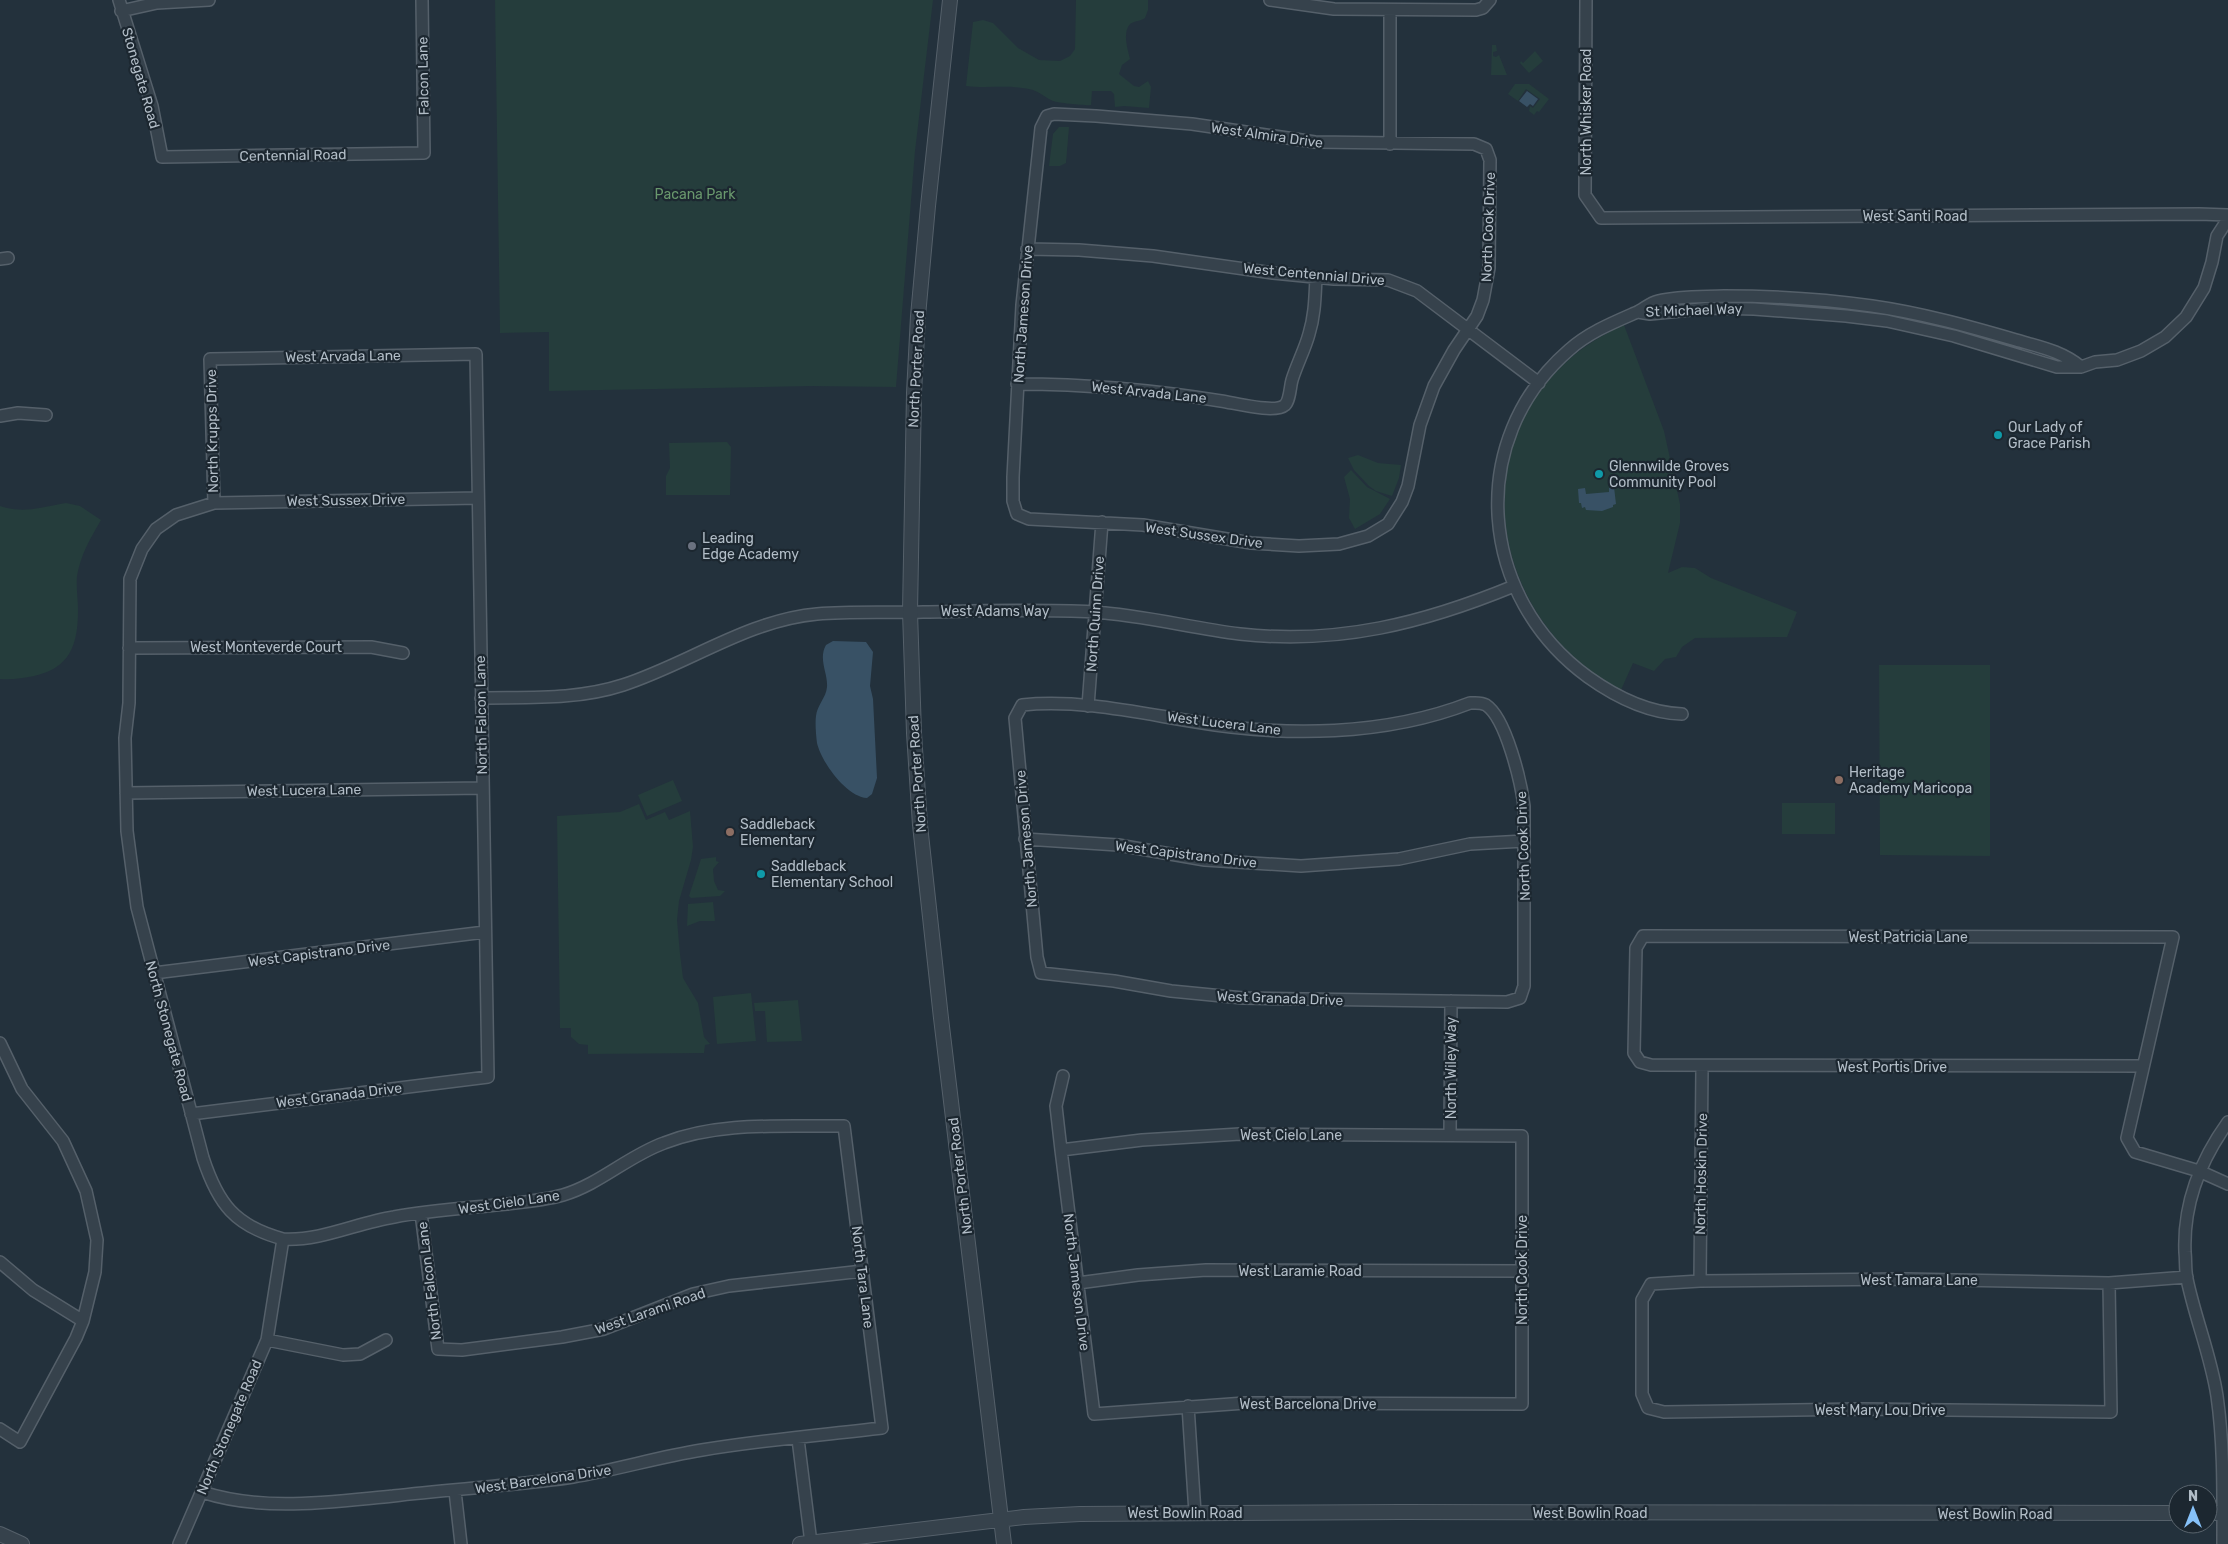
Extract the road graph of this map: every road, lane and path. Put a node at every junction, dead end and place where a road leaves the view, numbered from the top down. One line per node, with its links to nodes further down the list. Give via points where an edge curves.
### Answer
1 (209, 0): 7 (street)
2 (422, 0): 12 (street, Falcon Lane)
3 (950, 0): 31 (street, North Porter Road, via 918,316)
4 (1270, 0): 8 (street, via 1334,9)
5 (1586, 0): 15 (street, North Whisker Road, via 1585,195)
6 (1489, 2): 8 (street, via 1476,10)
7 (120, 5): 13 (street, Stonegate Road, via 150,98)
8 (1390, 10): 10 (street)
9 (1048, 116): 10 (street, West Almira Drive, via 1143,119 1315,142); 16 (street, North Jameson Drive, via 1041,128)
10 (1390, 144): 11 (street, West Almira Drive, via 1474,144)
11 (1486, 149): 18 (street, North Cook Drive, via 1490,160 1487,283 1484,300)
12 (424, 153): 13 (street, Centennial Road)
13 (162, 157)
14 (2228, 217): 15 (street, West Santi Road, via 2189,214); 21 (street, St Michael Way, via 2217,236 2204,288 2186,317 2166,336 2117,360 2081,367 2057,367 1903,324 1754,308 1711,308 1650,314 1638,312 1621,318 1569,350)
15 (1601, 218)
16 (1027, 249): 17 (street, West Centennial Drive, via 1153,256); 22 (street, North Jameson Drive)
17 (1316, 277): 18 (street, West Centennial Drive, via 1388,280 1403,284); 22 (street, West Arvada Lane, via 1309,336 1286,404 1280,408 1123,388)
18 (1467, 330): 21 (street, West Centennial Drive); 29 (street, North Cook Drive, via 1443,367 1426,404 1408,486)
19 (476, 354): 20 (street, West Arvada Lane); 25 (street, North Falcon Lane)
20 (210, 359): 26 (street, North Krupps Drive)
21 (1539, 383): 30 (street, via 1522,406 1514,424 1500,473 1498,524)
22 (1017, 384): 27 (street, North Jameson Drive, via 1013,501)
23 (46, 415): 24 (street, via 18,413)
24 (0, 416)
25 (478, 498): 26 (street, West Sussex Drive); 35 (street, North Falcon Lane)
26 (214, 503): 33 (street, North Stonegate Road, via 176,515 156,530 142,549 130,579)
27 (1017, 514): 28 (street, West Sussex Drive, via 1029,519)
28 (1102, 522): 29 (street, West Sussex Drive, via 1184,531 1250,543 1299,546 1348,541 1368,536); 32 (street, North Quinn Drive)
29 (1388, 524)
30 (1514, 586): 32 (street, West Adams Way, via 1464,607 1418,621 1329,636 1240,634); 39 (street, via 1539,628 1580,671 1598,684 1644,707)
31 (910, 612): 32 (street, West Adams Way); 35 (street, West Adams Way, via 797,616 608,690 563,696); 88 (street, North Porter Road, via 920,825)
32 (1095, 612): 38 (street, North Quinn Drive)
33 (129, 648): 34 (street, West Monteverde Court, via 371,647); 41 (street, North Stonegate Road)
34 (403, 653)
35 (481, 698): 40 (street, North Falcon Lane)
36 (1484, 703): 38 (street, West Lucera Lane, via 1470,703 1402,722 1304,731 1236,727); 43 (street, North Cook Drive, via 1492,710 1505,736 1520,782)
37 (1022, 705): 38 (street, West Lucera Lane); 42 (street, North Jameson Drive, via 1015,718)
38 (1088, 706)
39 (1682, 714)
40 (482, 788): 41 (street, West Lucera Lane); 44 (street, North Falcon Lane)
41 (126, 793): 46 (street, North Stonegate Road, via 130,865)
42 (1026, 839): 43 (street, West Capistrano Drive, via 1118,845 1205,860 1301,866 1399,859 1470,844); 45 (street, North Jameson Drive)
43 (1524, 841): 47 (street, North Cook Drive, via 1524,986)
44 (485, 932): 46 (street, West Capistrano Drive); 54 (street, North Falcon Lane)
45 (1041, 973): 48 (street, West Granada Drive, via 1243,998)
46 (154, 974): 55 (street, North Stonegate Road)
47 (1520, 998): 48 (street, West Granada Drive, via 1507,1002)
48 (1451, 1001): 58 (street, North Wiley Way)
49 (0, 1043): 72 (street, via 22,1089 63,1141 86,1191 96,1240 95,1272)
50 (1640, 1062): 51 (street, West Patricia Lane, via 1634,1053 1636,948 1644,936 2173,937); 52 (street, West Portis Drive)
51 (2144, 1066): 52 (street, West Portis Drive); 61 (street, via 2127,1138 2135,1152)
52 (1702, 1067): 69 (street, North Hoskin Drive)
53 (1063, 1076): 60 (street, North Jameson Drive, via 1056,1106)
54 (488, 1077): 55 (street, West Granada Drive)
55 (191, 1114): 64 (street, North Stonegate Road, via 212,1185 224,1205 262,1233)
56 (2228, 1122): 61 (street)
57 (844, 1126): 63 (street, West Cielo Lane, via 735,1128 703,1132 664,1142 640,1153 590,1185 563,1195); 66 (street, North Tara Lane)
58 (1450, 1135): 59 (street, West Cielo Lane); 60 (street, West Cielo Lane, via 1240,1134 1142,1140)
59 (1522, 1136): 67 (street, North Cook Drive)
60 (1061, 1150): 70 (street, North Jameson Drive)
61 (2199, 1171): 62 (street); 68 (street, via 2190,1196 2185,1237)
62 (2228, 1184)
63 (421, 1213): 64 (street, West Cielo Lane, via 372,1221 312,1239); 75 (street, North Falcon Lane)
64 (283, 1239): 73 (street, North Stonegate Road)
65 (0, 1262): 72 (street, via 33,1290)
66 (863, 1271): 75 (street, West Larami Road, via 729,1286 693,1294 604,1329 562,1338 462,1350); 80 (street, North Tara Lane)
67 (1522, 1271): 70 (street, West Laramie Road, via 1206,1270); 76 (street, North Cook Drive)
68 (2186, 1277): 71 (street, West Tamara Lane); 87 (street, via 2203,1332 2217,1396)
69 (1700, 1281): 71 (street, West Tamara Lane, via 1904,1279); 78 (street, West Tamara Lane, via 1651,1284 1642,1300 1642,1394)
70 (1078, 1283): 79 (street, North Jameson Drive)
71 (2108, 1283): 78 (street, West Mary Lou Drive, via 2112,1412 1861,1409 1664,1412)
72 (83, 1321): 81 (street, via 20,1442)
73 (266, 1340): 74 (street, via 343,1355 360,1354); 84 (street, North Stonegate Road)
74 (386, 1340)
75 (438, 1349)
76 (1522, 1404): 77 (street, West Barcelona Drive)
77 (1188, 1406): 79 (street, West Barcelona Drive); 85 (street)
78 (1648, 1408)
79 (1094, 1414)
80 (882, 1428): 82 (street, West Barcelona Drive)
81 (0, 1430)
82 (798, 1438): 83 (street, West Barcelona Drive, via 703,1450 570,1477); 90 (street)
83 (455, 1491): 84 (street, West Barcelona Drive, via 287,1504 256,1504); 93 (street)
84 (202, 1492): 92 (street, North Stonegate Road)
85 (1195, 1513): 86 (street, West Bowlin Road); 88 (street, West Bowlin Road, via 1080,1514)
86 (2168, 1513)
87 (2226, 1513): 95 (street)
88 (1002, 1519): 90 (street, West Bowlin Road); 94 (street, North Porter Road)
89 (0, 1534): 91 (street)
90 (805, 1543)
91 (22, 1544)
92 (179, 1544)
93 (461, 1544)
94 (1004, 1544)
95 (2223, 1544)

